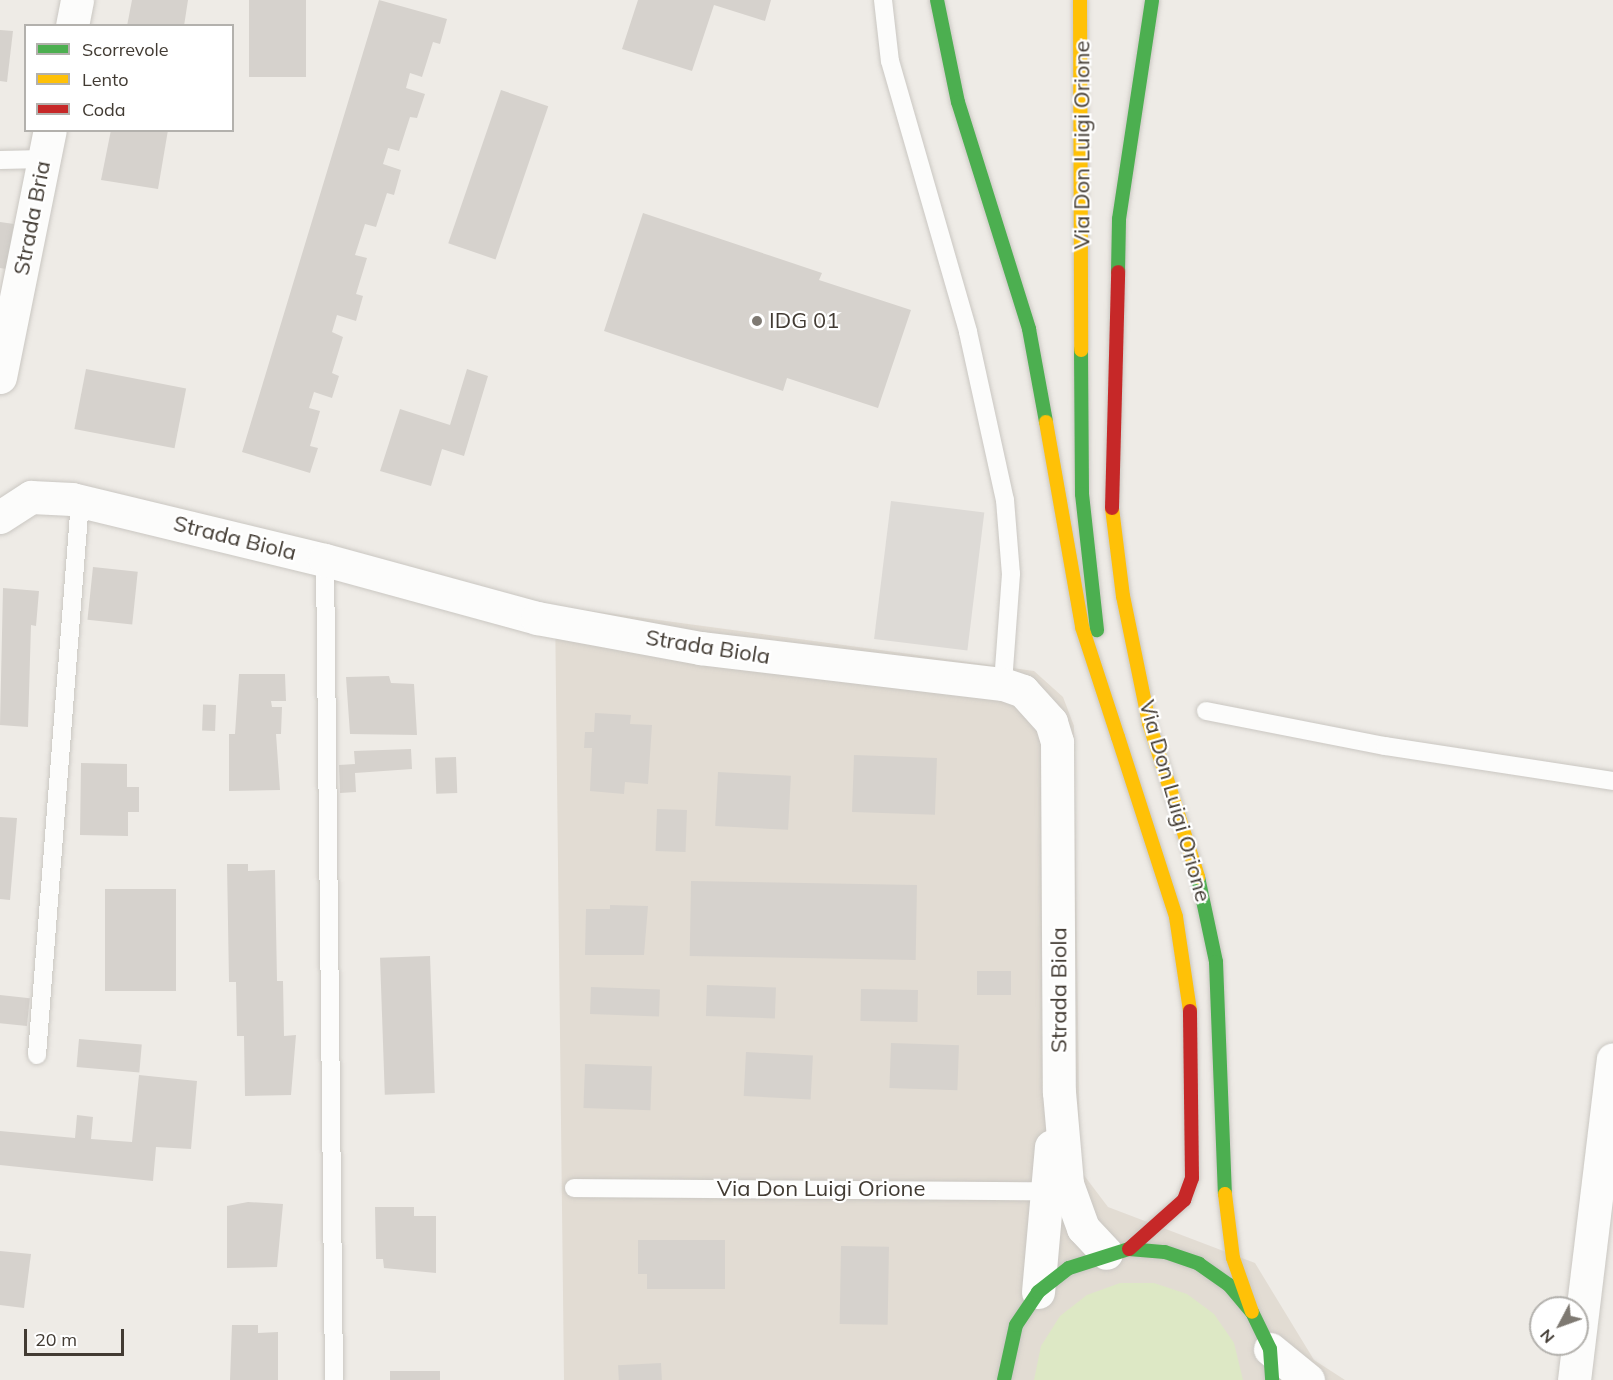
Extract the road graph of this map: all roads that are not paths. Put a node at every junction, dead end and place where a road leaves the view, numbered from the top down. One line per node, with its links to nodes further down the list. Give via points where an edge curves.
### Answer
1 (77, 0): 6 (street)
2 (883, 0): 15 (lane, via 890,61 968,332 1005,500 1011,574)
3 (937, 0): 17 (main road, via 958,102 1029,329 1082,627)
4 (1080, 0): 9 (main road, Via Don Luigi Orione)
5 (1152, 0): 12 (main road, via 1119,219)
6 (72, 24)
7 (47, 145): 8 (lane); 10 (street, Strada Bria)
8 (0, 160)
9 (1083, 291): 12 (main road, Via Don Luigi Orione); 17 (main road, Via Don Luigi Orione, via 1082,494 1095,619)
10 (0, 377)
11 (80, 501): 13 (street, Strada Biola, via 31,497); 14 (street, Strada Biola); 19 (lane)
12 (1112, 508): 25 (main road, Via Don Luigi Orione, via 1123,596 1149,723 1205,900 1215,952 1222,1016 1226,1210 1233,1258)
13 (1, 511)
14 (325, 560): 15 (street, Strada Biola, via 537,618 665,642); 27 (lane)
15 (1003, 684): 22 (street, Strada Biola, via 1039,704 1058,742)
16 (1206, 711): 18 (lane, via 1385,746)
17 (1118, 737): 23 (main road, Via Don Luigi Orione, via 1176,917 1188,980 1194,1079 1192,1178 1184,1200)
18 (1613, 781)
19 (38, 1055)
20 (1613, 1059): 30 (street)
21 (574, 1188): 22 (lane, Via Don Luigi Orione)
22 (1056, 1191): 23 (street, Strada Biola, via 1083,1228); 24 (street, Strada Biola)
23 (1117, 1251): 24 (main road, via 1069,1268); 25 (main road, via 1165,1252 1199,1264 1228,1285)
24 (1038, 1292): 28 (main road, via 1016,1325)
25 (1252, 1312): 26 (main road)
26 (1271, 1365): 29 (street)
27 (334, 1380)
28 (1004, 1380)
29 (1308, 1380)
30 (1574, 1380)

